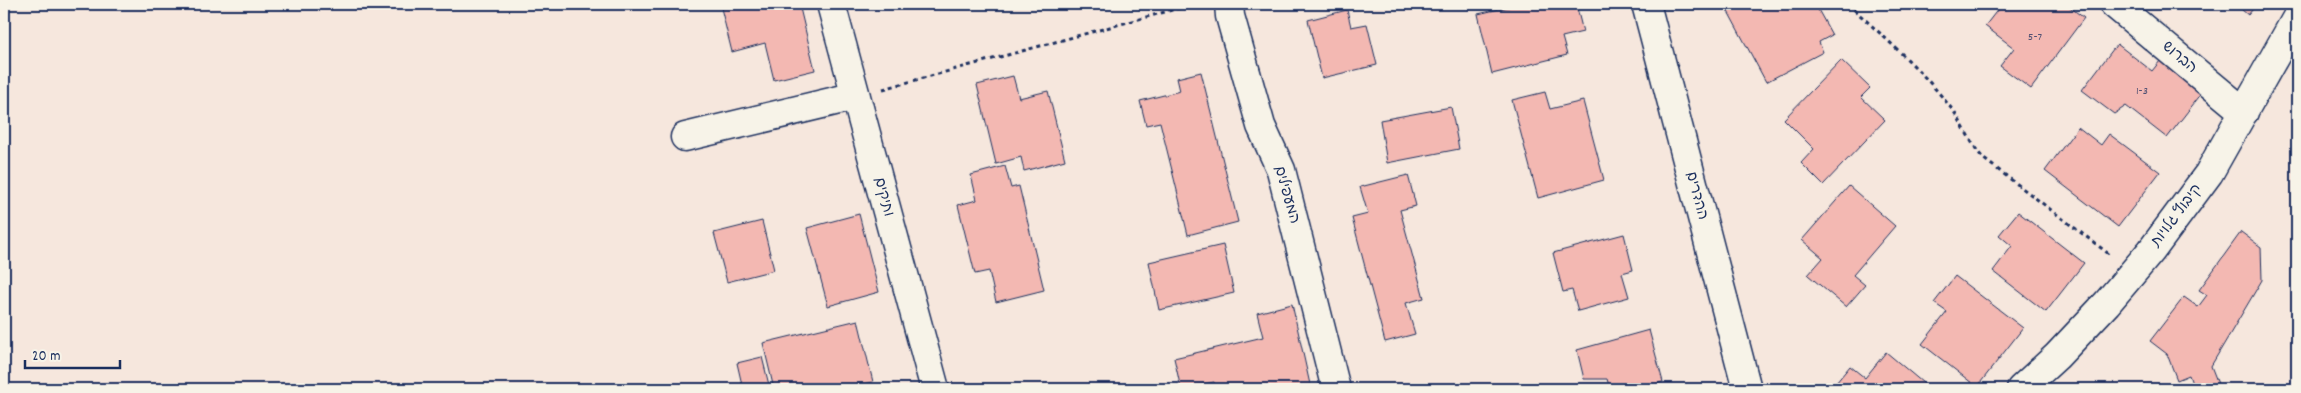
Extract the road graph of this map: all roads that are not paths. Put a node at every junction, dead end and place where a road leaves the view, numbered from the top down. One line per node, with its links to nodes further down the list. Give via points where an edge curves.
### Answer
1 (831, 4): 6 (street, ותיקים)
2 (1230, 4): 10 (street, המעפילים, via 1230,16 1261,126 1281,170)
3 (1646, 4): 11 (street, ההדרים)
4 (2114, 4): 7 (street, הברוש)
5 (2297, 17): 7 (street, קיבוץ גלויות)
6 (856, 96): 8 (street); 9 (street, ותיקים)
7 (2244, 112): 12 (street, קיבוץ גלויות, via 2209,173 2133,273 2057,356)
8 (685, 136)
9 (935, 389)
10 (1336, 389)
11 (1747, 389)
12 (2021, 389)

